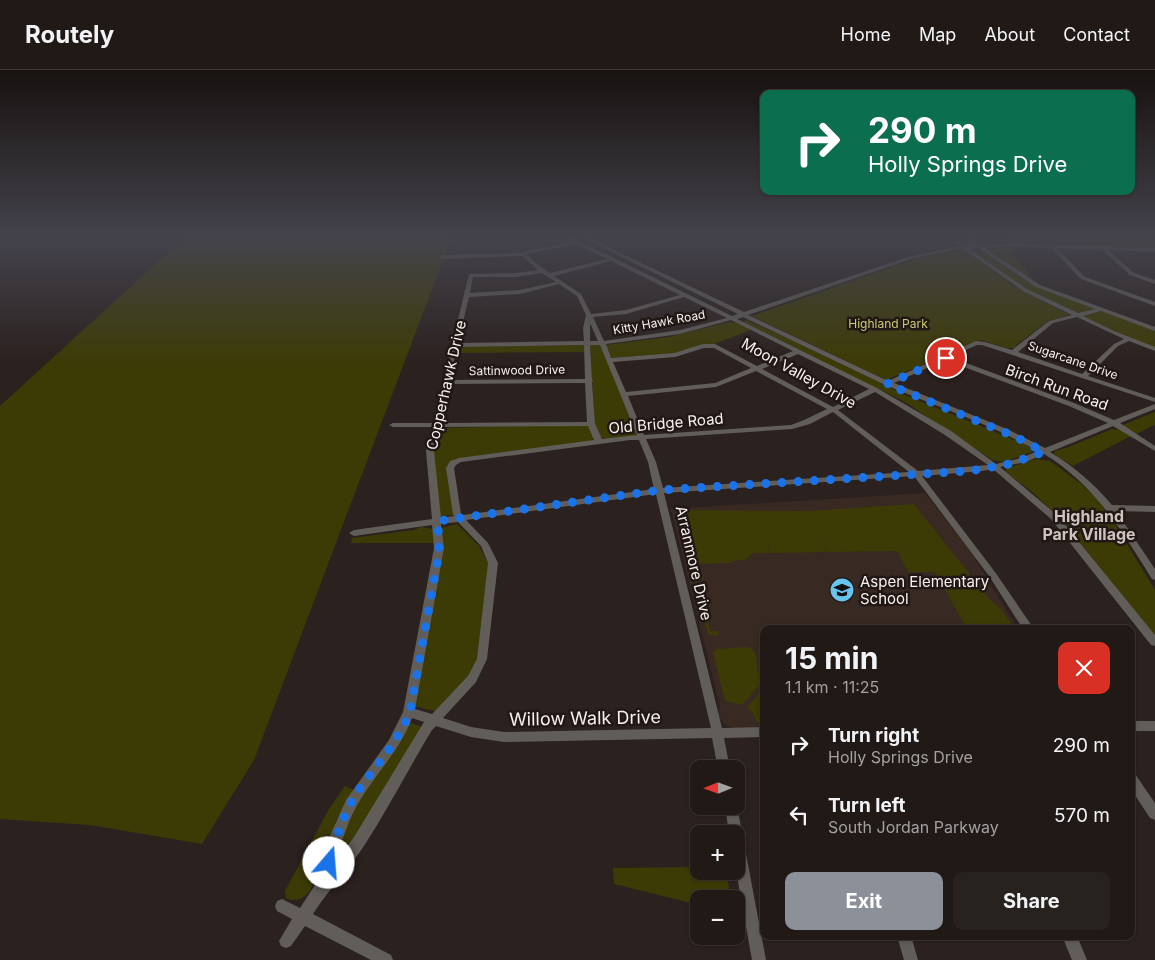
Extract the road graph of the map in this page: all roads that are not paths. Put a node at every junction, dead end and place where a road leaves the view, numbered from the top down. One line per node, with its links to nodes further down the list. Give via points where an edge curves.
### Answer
1 (470, 281): 9 (street, Copperhawk Drive)
2 (655, 281): 10 (street)
3 (673, 281): 13 (street)
4 (843, 281): 13 (street, Kitty Hawk Road)
5 (1010, 281): 14 (street)
6 (1030, 281): 12 (street)
7 (1090, 281): 11 (street)
8 (562, 282): 9 (street, via 520,292); 15 (street, Arranmore Drive, via 582,299)
9 (466, 295): 21 (street, Copperhawk Drive)
10 (685, 295): 15 (street, via 626,312); 16 (street)
11 (1155, 304)
12 (1100, 309): 14 (street); 17 (street)
13 (743, 314): 16 (street, Kitty Hawk Road); 31 (street)
14 (1077, 315): 18 (street); 24 (street, via 1049,324)
15 (588, 316): 19 (street, Arranmore Drive); 20 (street, Arranmore Drive)
16 (732, 318): 19 (street, Kitty Hawk Road, via 680,332); 23 (street)
17 (1155, 329)
18 (1129, 339): 22 (street); 28 (street, via 1116,345)
19 (601, 342): 20 (street, Kitty Hawk Road); 26 (street, Arranmore Drive)
20 (588, 343): 21 (street, Kitty Hawk Road); 29 (street, Arranmore Drive)
21 (454, 345): 30 (street, Copperhawk Drive)
22 (1155, 349)
23 (799, 351): 27 (street); 32 (street)
24 (1014, 352): 25 (street, Sugarcane Drive, via 976,343); 28 (street, Sugarcane Drive)
25 (946, 358): 31 (street); 37 (street, Birch Run Road)
26 (609, 360): 27 (street, Moon Valley Drive, via 675,355 710,345); 33 (street, Arranmore Drive)
27 (758, 368): 33 (street, via 710,387); 36 (street, Moon Valley Drive)
28 (1084, 376): 34 (street, Sugarcane Drive)
29 (590, 381): 30 (street, Sattinwood Drive); 38 (street, Arranmore Drive)
30 (446, 382): 39 (street, Copperhawk Drive)
31 (887, 384): 44 (street, via 1016,437)
32 (875, 389): 36 (street, Old Bridge Road); 46 (street, via 948,433)
33 (624, 394): 41 (street, Arranmore Drive)
34 (1155, 400)
35 (1155, 406): 37 (street)
36 (834, 409): 41 (street, Old Bridge Road, via 787,428); 47 (street, Moon Valley Drive)
37 (1114, 423): 43 (street, Birch Run Road); 44 (street)
38 (591, 424): 39 (street); 42 (street)
39 (435, 425): 40 (street); 52 (street, Copperhawk Drive, via 429,454)
40 (393, 426)
41 (642, 437): 42 (street, Old Bridge Road); 48 (street, Arranmore Drive)
42 (599, 442): 45 (street, Old Bridge Road)
43 (1155, 449)
44 (1044, 452): 46 (street); 49 (street, via 1083,480)
45 (453, 463): 51 (street, Copperhawk Drive, via 450,468)
46 (994, 466): 47 (street); 56 (street, via 1054,517)
47 (917, 474): 48 (street); 55 (street, Moon Valley Drive)
48 (661, 490): 51 (street); 62 (street, Arranmore Drive)
49 (1111, 508): 50 (street); 54 (street)
50 (1155, 509)
51 (459, 518): 52 (street); 58 (street, Copperhawk Drive, via 485,545 493,564 485,646 480,666 472,679)
52 (438, 521): 53 (street); 57 (street, Copperhawk Drive, via 439,553)
53 (354, 533)
54 (1155, 577)
55 (1026, 625)
56 (1155, 642)
57 (410, 712): 58 (street, Willow Walk Drive); 67 (street, Copperhawk Drive, via 401,731 350,805)
58 (433, 720): 62 (street, Willow Walk Drive, via 504,737); 67 (street, Copperhawk Drive, via 359,842)
59 (1135, 726): 60 (street)
60 (1155, 726)
61 (760, 732): 62 (street, Willow Walk Drive)
62 (718, 733): 63 (street, Arranmore Drive)
63 (722, 760)
64 (1135, 784): 65 (street)
65 (1155, 814)
66 (744, 880): 74 (street)
67 (321, 889): 69 (street, Copperhawk Drive)
68 (282, 906): 69 (street)
69 (302, 917): 72 (street, Copperhawk Drive); 73 (street)
70 (905, 940): 75 (street)
71 (1071, 940): 76 (street)
72 (286, 941)
73 (386, 960)
74 (759, 960)
75 (912, 960)
76 (1080, 960)

